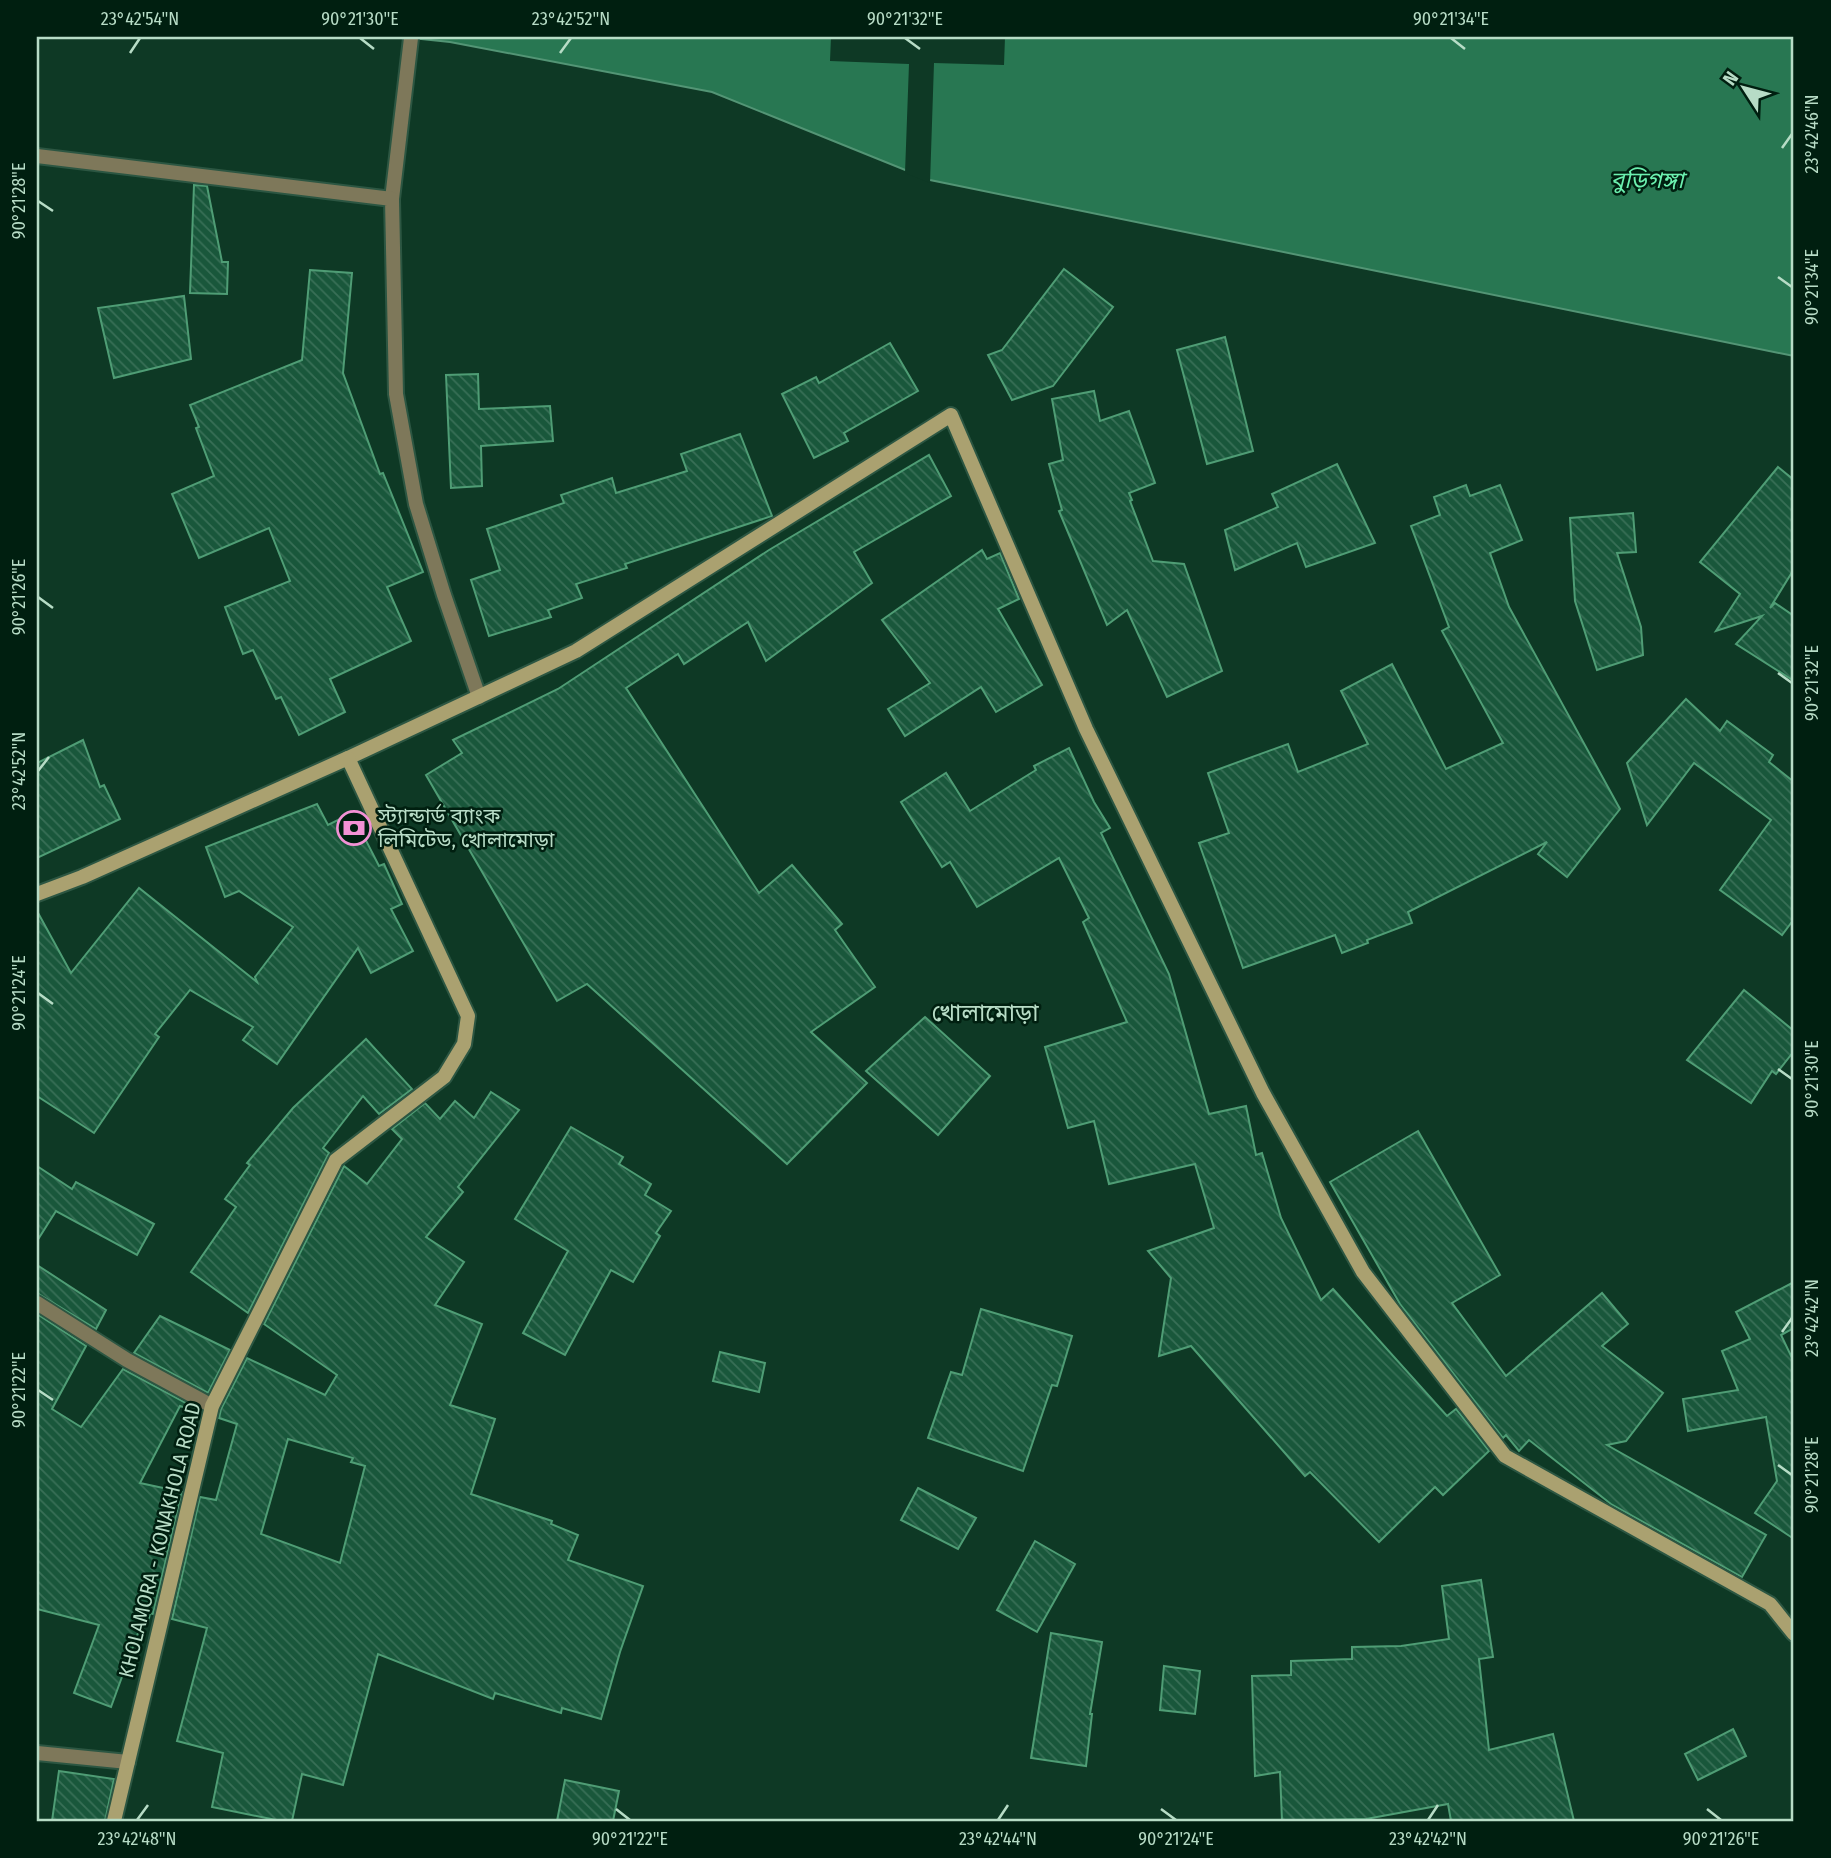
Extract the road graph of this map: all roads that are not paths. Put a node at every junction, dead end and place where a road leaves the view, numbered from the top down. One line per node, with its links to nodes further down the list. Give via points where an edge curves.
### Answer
1 (411, 38): 3 (street)
2 (37, 156): 3 (street)
3 (391, 199): 4 (street, via 396,394 416,504)
4 (479, 697): 5 (street); 9 (street, via 576,651 951,415 1092,742 1263,1093 1363,1272 1505,1456 1770,1604)
5 (348, 758): 6 (street); 8 (street, KHOLAMORA - KONAKHOLA ROAD, via 468,1016 464,1044 444,1077 336,1160)
6 (37, 894)
7 (37, 1303): 8 (street)
8 (212, 1406): 11 (street, KHOLAMORA - KONAKHOLA ROAD)
9 (1794, 1634)
10 (37, 1753): 11 (street)
11 (128, 1762): 12 (street, KHOLAMORA - KONAKHOLA ROAD)
12 (114, 1821)

